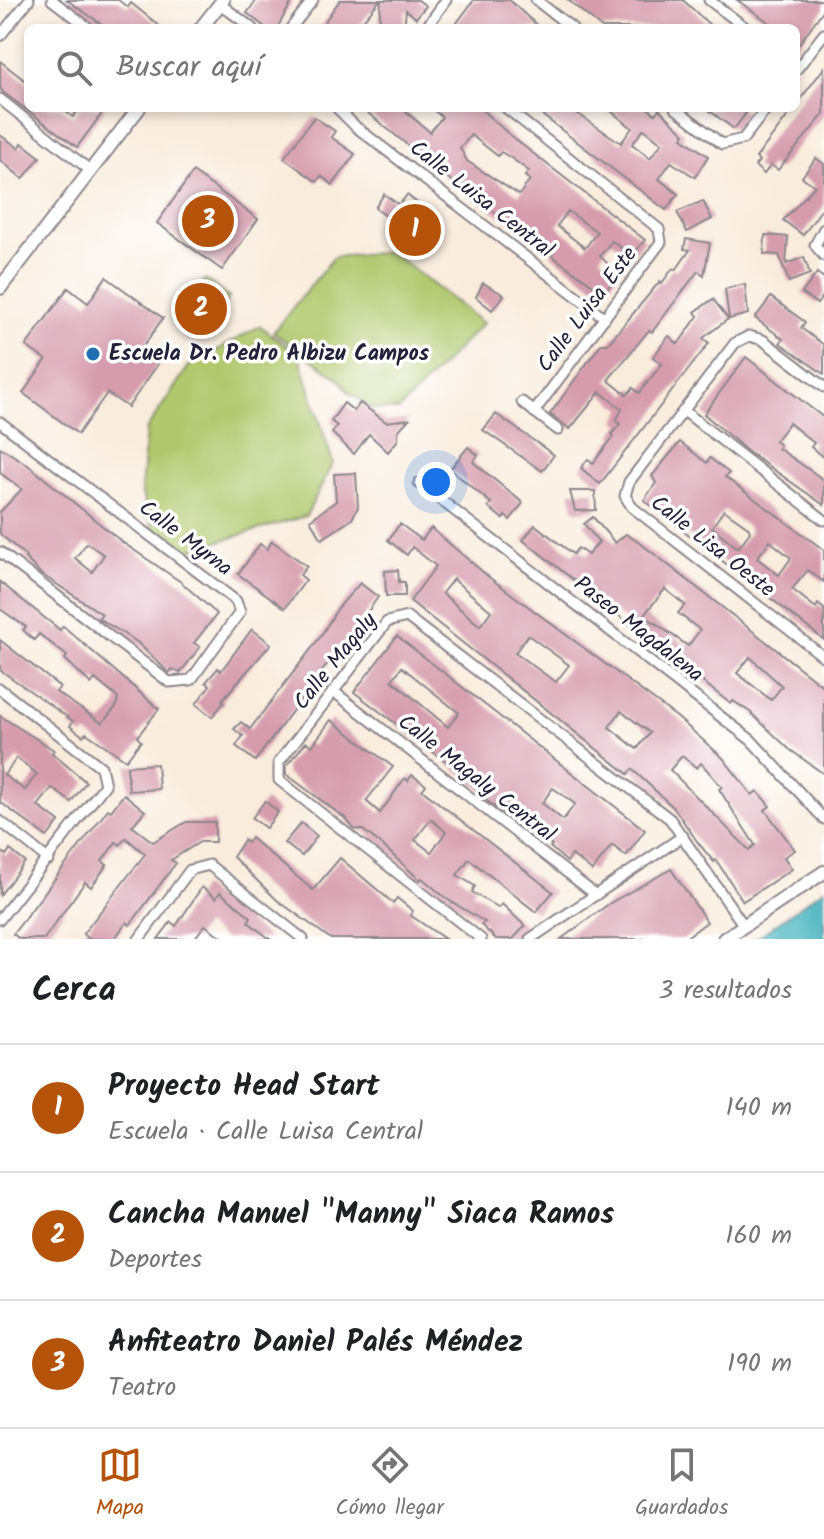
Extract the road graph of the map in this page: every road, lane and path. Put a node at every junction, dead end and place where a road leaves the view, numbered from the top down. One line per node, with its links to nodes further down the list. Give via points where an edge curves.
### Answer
1 (29, 0): 16 (street)
2 (52, 0): 8 (street)
3 (313, 0): 11 (street)
4 (446, 0): 12 (street)
5 (536, 0): 13 (street)
6 (709, 0): 14 (street)
7 (221, 2): 9 (street); 10 (street)
8 (84, 24)
9 (204, 24)
10 (247, 24)
11 (294, 24)
12 (429, 24)
13 (567, 24)
14 (741, 24)
15 (824, 34): 17 (street)
16 (0, 36)
17 (800, 64)
18 (0, 99): 24 (street)
19 (136, 112): 24 (street)
20 (341, 112): 28 (street, Calle Luisa Central)
21 (511, 112): 28 (street, Calle Luisa Este, via 659,229 661,242)
22 (680, 112): 23 (street, via 722,144 743,139)
23 (764, 112)
24 (91, 171): 27 (street)
25 (824, 229): 26 (street, via 815,245)
26 (824, 256)
27 (0, 288)
28 (605, 318): 32 (street, Calle Luisa Este)
29 (824, 387): 31 (street, via 763,340 749,336 735,343)
30 (522, 402): 32 (street)
31 (684, 411): 36 (street); 38 (street, Calle Lisa Oeste, via 629,482 625,496 632,507)
32 (534, 412): 34 (street)
33 (0, 422): 37 (street, Calle Myrna, via 236,601 240,612 191,680 169,682)
34 (558, 430)
35 (419, 483): 41 (street, Paseo Magdalena, via 751,740)
36 (824, 520)
37 (0, 552)
38 (824, 657)
39 (0, 689): 44 (street, via 101,767 105,776 105,785)
40 (333, 691): 43 (street, Calle Magaly, via 387,622 407,617 670,819); 46 (street, Calle Magaly Central); 51 (street, Calle Magaly, via 279,762 279,780)
41 (824, 819)
42 (0, 821): 44 (street)
43 (683, 836): 46 (street); 48 (street, Calle Magaly)
44 (49, 860): 47 (street)
45 (824, 872): 48 (street)
46 (596, 895): 52 (street)
47 (0, 919)
48 (744, 926): 53 (street)
49 (139, 939): 50 (street, via 190,870 200,865 209,865)
50 (303, 939)
51 (481, 939)
52 (530, 939)
53 (724, 939)

